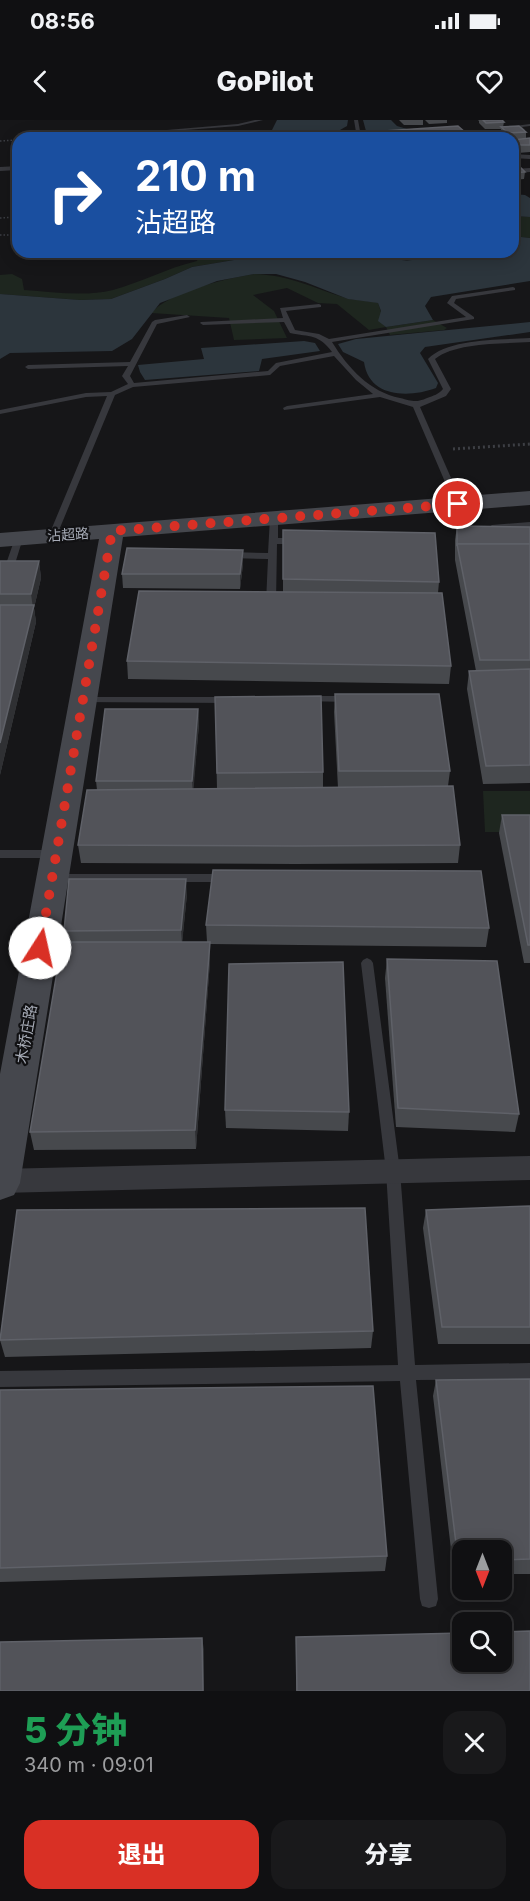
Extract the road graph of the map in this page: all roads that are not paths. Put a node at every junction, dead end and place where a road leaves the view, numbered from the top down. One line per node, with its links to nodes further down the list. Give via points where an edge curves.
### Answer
1 (188, 120): 7 (lane)
2 (261, 120): 7 (lane)
3 (509, 120): 6 (lane)
4 (530, 125): 6 (lane)
5 (147, 126): 9 (lane)
6 (517, 126): 8 (lane)
7 (195, 128): 9 (lane)
8 (523, 130)
9 (152, 131): 10 (lane)
10 (142, 132)
11 (513, 289): 17 (lane, via 454,297 450,303 472,318)
12 (319, 306): 14 (lane, via 282,309)
13 (187, 317): 19 (lane, via 155,322)
14 (287, 320): 15 (lane); 17 (lane, via 292,332)
15 (203, 323)
16 (530, 340): 24 (lane, via 435,353 431,359 447,388 443,394)
17 (328, 341): 18 (lane)
18 (335, 354): 21 (lane, via 278,364 270,373); 23 (lane)
19 (132, 364): 20 (lane); 21 (lane, via 126,376)
20 (28, 367)
21 (132, 385): 22 (lane)
22 (112, 394): 26 (lane, via 86,395); 33 (lane)
23 (381, 395): 24 (lane); 25 (lane)
24 (416, 406): 28 (lane)
25 (287, 408)
26 (0, 412)
27 (530, 498): 28 (street, 沾超路)
28 (458, 504): 29 (street, 沾超路)
29 (274, 518): 32 (street, 沾超路); 36 (lane)
30 (530, 525): 31 (lane)
31 (479, 529)
32 (112, 531): 33 (street, 沾超路); 45 (street, 木桥庄路)
33 (53, 536): 34 (street, 沾超路)
34 (9, 539): 39 (lane, via 10,567)
35 (306, 540): 36 (lane)
36 (274, 541): 38 (lane)
37 (215, 555): 38 (lane)
38 (273, 556): 41 (lane)
39 (0, 567)
40 (260, 602): 41 (lane)
41 (271, 602): 42 (lane)
42 (283, 603)
43 (292, 699): 44 (lane)
44 (362, 699)
45 (83, 700): 46 (lane); 48 (street, 木桥庄路)
46 (246, 700)
47 (0, 854): 48 (lane)
48 (55, 866): 49 (lane); 53 (street, 木桥庄路)
49 (241, 878)
50 (366, 963): 52 (lane)
51 (530, 1168): 52 (street)
52 (393, 1172): 53 (street); 55 (lane)
53 (0, 1182)
54 (530, 1371): 55 (lane)
55 (407, 1372): 56 (lane); 57 (lane)
56 (0, 1379)
57 (429, 1599)

